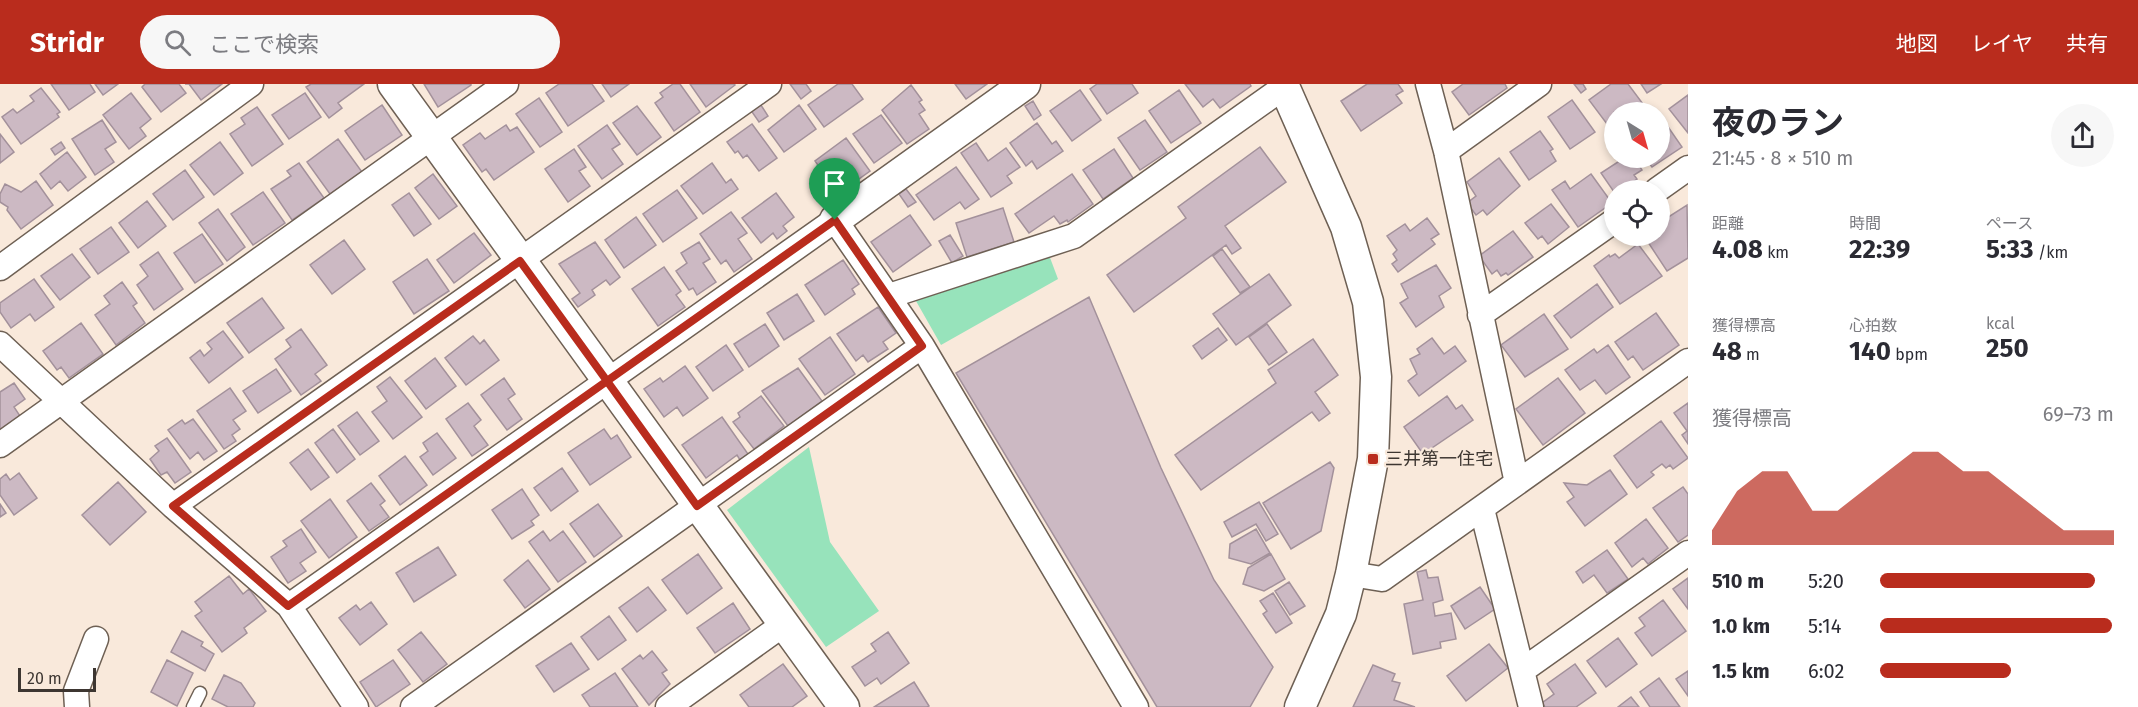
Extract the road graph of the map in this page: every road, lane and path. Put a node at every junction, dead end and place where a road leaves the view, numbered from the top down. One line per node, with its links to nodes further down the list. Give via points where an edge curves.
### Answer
1 (250, 84): 16 (street)
2 (393, 84): 9 (street)
3 (506, 84): 9 (street)
4 (769, 84): 15 (street)
5 (1025, 84): 13 (street)
6 (1428, 84): 10 (street)
7 (1539, 84): 10 (street)
8 (1284, 85): 17 (street, via 1074,236); 30 (street, via 1346,227 1368,302 1376,377 1373,459)
9 (431, 138): 15 (street); 23 (street)
10 (1446, 151): 18 (street)
11 (1688, 168): 12 (street)
12 (1670, 181)
13 (835, 220): 17 (street); 22 (street)
14 (1604, 228): 18 (street)
15 (520, 261): 22 (street); 26 (street)
16 (0, 268)
17 (890, 296): 20 (street)
18 (1480, 315): 25 (street)
19 (0, 344): 23 (street)
20 (922, 346): 27 (street); 42 (street)
21 (1688, 361): 25 (street)
22 (607, 381): 27 (street); 31 (street)
23 (61, 402): 24 (street); 26 (street)
24 (0, 445)
25 (1517, 483): 28 (street)
26 (173, 506): 31 (street)
27 (697, 506): 32 (street); 39 (street)
28 (1482, 509): 30 (street, via 1382,579); 34 (street)
29 (1688, 553): 34 (street)
30 (1351, 574): 43 (street, via 1341,614)
31 (288, 606): 38 (street)
32 (784, 624): 40 (street); 41 (street)
33 (96, 639): 36 (street, via 76,691)
34 (1523, 670): 44 (street)
35 (200, 693): 37 (lane)
36 (77, 707)
37 (194, 707)
38 (356, 707)
39 (413, 707)
40 (668, 707)
41 (844, 707)
42 (1136, 707)
43 (1300, 707)
44 (1531, 707)

